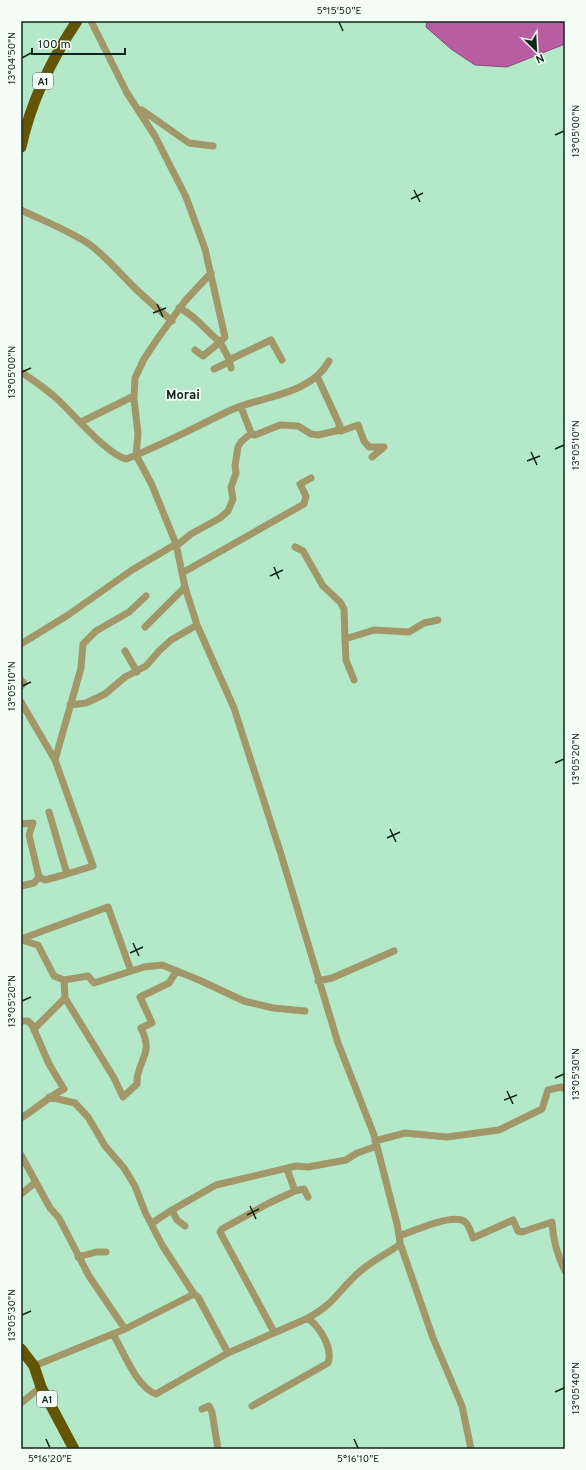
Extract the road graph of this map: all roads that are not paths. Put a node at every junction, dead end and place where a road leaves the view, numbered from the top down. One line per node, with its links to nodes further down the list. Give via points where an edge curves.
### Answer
1 (77, 21): 5 (highway, A1, via 45,75)
2 (91, 21): 3 (street)
3 (137, 107): 4 (street, via 189,143); 7 (street, via 180,184 201,234)
4 (213, 146)
5 (21, 147)
6 (21, 210): 9 (street, via 66,230 90,245)
7 (211, 273): 8 (street); 10 (street, via 225,337)
8 (179, 308): 9 (street); 10 (street, via 190,313)
9 (172, 321): 18 (street, via 144,359 135,378)
10 (220, 342): 11 (street, via 203,356); 14 (street)
11 (195, 350)
12 (282, 360): 14 (street, via 271,340)
13 (329, 361): 17 (street)
14 (230, 363): 15 (street)
15 (214, 369)
16 (21, 372): 20 (street, via 55,397)
17 (317, 376): 19 (street, via 289,391); 21 (street)
18 (134, 396): 20 (street); 23 (street, via 138,434)
19 (241, 407): 22 (street); 23 (street)
20 (81, 422): 23 (street, via 121,458)
21 (340, 430): 22 (street, via 318,435 298,426 280,425 255,435); 24 (street, via 338,429 341,431 358,425 369,447 384,447)
22 (251, 433): 26 (street, via 238,447 236,473 231,487 232,499 228,510 220,518 191,534)
23 (136, 455): 26 (street, via 152,485)
24 (372, 457)
25 (311, 478): 28 (street, via 300,484 306,496 304,504)
26 (176, 546): 28 (street); 35 (street, via 132,570)
27 (295, 547): 34 (street, via 303,551 323,586 344,609)
28 (182, 573): 29 (street)
29 (185, 587): 32 (street); 33 (street)
30 (146, 596): 42 (street, via 129,612 85,640 81,668)
31 (438, 620): 34 (street, via 424,623 409,632 374,630)
32 (196, 625): 37 (street, via 171,640); 54 (street, via 234,708)
33 (145, 627)
34 (345, 639): 39 (street, via 346,660)
35 (21, 644)
36 (125, 651): 37 (street)
37 (137, 672): 42 (street, via 125,677 105,694 86,703)
38 (21, 680): 40 (street, via 24,683)
39 (354, 680)
40 (21, 686)
41 (21, 702): 43 (street)
42 (70, 705): 43 (street)
43 (55, 760): 46 (street, via 93,866)
44 (49, 812): 46 (street)
45 (21, 824): 47 (street, via 33,823 29,835)
46 (68, 874): 47 (street, via 45,880)
47 (39, 877): 48 (street, via 34,883)
48 (21, 886)
49 (21, 940): 51 (street, via 108,907); 53 (street, via 38,945 54,976)
50 (394, 951): 54 (street, via 332,978)
51 (131, 971): 52 (street, via 162,965); 53 (street, via 94,983 88,976)
52 (176, 972): 55 (street, via 169,982 140,997 152,1023 142,1028 147,1053 137,1076 137,1084 123,1097); 56 (street, via 244,1001 273,1008)
53 (64, 980): 55 (street)
54 (318, 981): 62 (street, via 344,1062)
55 (65, 998): 58 (street)
56 (305, 1011)
57 (21, 1021): 58 (street, via 28,1021)
58 (34, 1029): 60 (street, via 49,1064 64,1089)
59 (565, 1089): 62 (street, via 561,1087 548,1090 542,1110 499,1130 447,1137 405,1133)
60 (49, 1097): 61 (street, via 42,1105); 70 (street, via 74,1103 88,1117 105,1146 135,1186)
61 (21, 1118)
62 (376, 1143): 64 (street, via 346,1160); 72 (street)
63 (21, 1155): 65 (street)
64 (288, 1169): 66 (street); 69 (street, via 216,1185)
65 (36, 1182): 67 (street); 74 (street, via 50,1208 60,1218)
66 (295, 1191): 68 (street, via 304,1189); 79 (street, via 252,1211 222,1228 220,1232)
67 (21, 1194)
68 (308, 1197)
69 (172, 1210): 70 (street); 71 (street, via 177,1220)
70 (152, 1223): 76 (street, via 162,1245)
71 (185, 1226)
72 (400, 1240): 75 (street, via 434,1224 452,1220 467,1224 474,1238 513,1220 518,1231 522,1232 552,1222 552,1236); 77 (street, via 356,1274 332,1302); 90 (street, via 433,1338 462,1406)
73 (106, 1252): 74 (street)
74 (78, 1257): 78 (street)
75 (565, 1272)
76 (194, 1294): 78 (street); 81 (street)
77 (306, 1319): 79 (street); 86 (street, via 313,1322 326,1342 330,1356 328,1363)
78 (125, 1329): 80 (street)
79 (274, 1332): 81 (street)
80 (113, 1334): 81 (street, via 135,1374 146,1389 156,1394); 83 (street)
81 (228, 1353)
82 (22, 1354): 83 (highway, A1)
83 (34, 1366): 84 (highway, A1)
84 (41, 1387): 85 (street); 88 (highway, A1)
85 (21, 1403)
86 (252, 1406)
87 (202, 1409): 89 (street, via 209,1406 212,1412)
88 (74, 1449)
89 (218, 1449)
90 (471, 1449)

